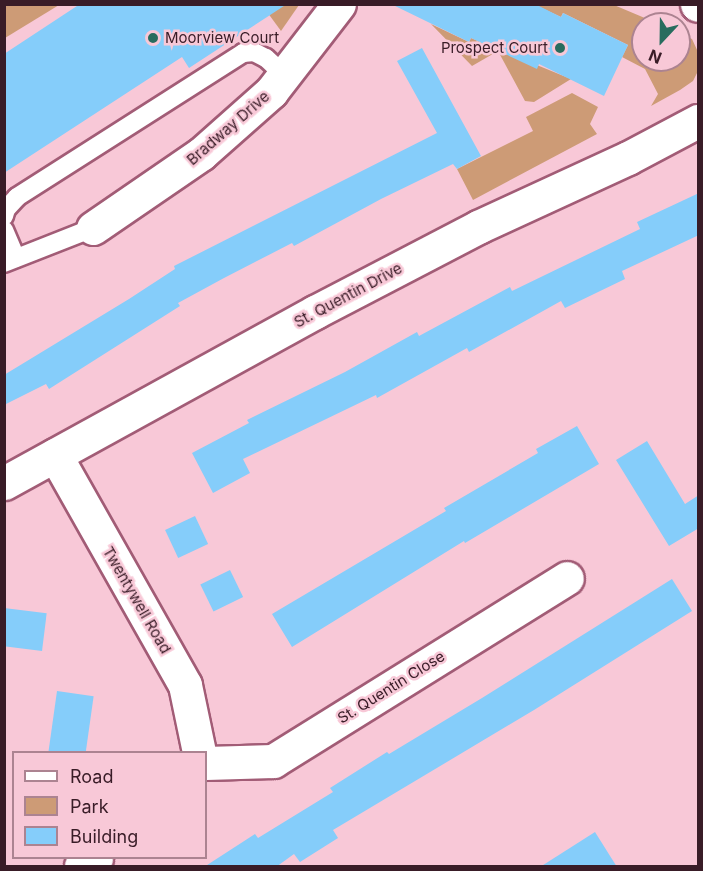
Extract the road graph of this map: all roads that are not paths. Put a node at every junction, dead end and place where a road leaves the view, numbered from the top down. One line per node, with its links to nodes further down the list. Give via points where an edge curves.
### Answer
1 (339, 4): 2 (street, Bradway Drive)
2 (284, 75): 4 (lane, via 266,58 254,52 243,53 16,196); 5 (street, Bradway Drive, via 271,92 201,154)
3 (699, 121): 8 (street, St. Quentin Drive, via 478,226)
4 (4, 216)
5 (93, 228): 7 (lane)
6 (4, 230): 7 (lane)
7 (10, 260)
8 (55, 455): 9 (street, St. Quentin Drive); 11 (street, Twentywell Road, via 185,685)
9 (4, 483)
10 (567, 578): 12 (street, St. Quentin Close, via 273,761)
11 (199, 751)
12 (207, 763)
13 (94, 859): 14 (street)
14 (81, 867)

